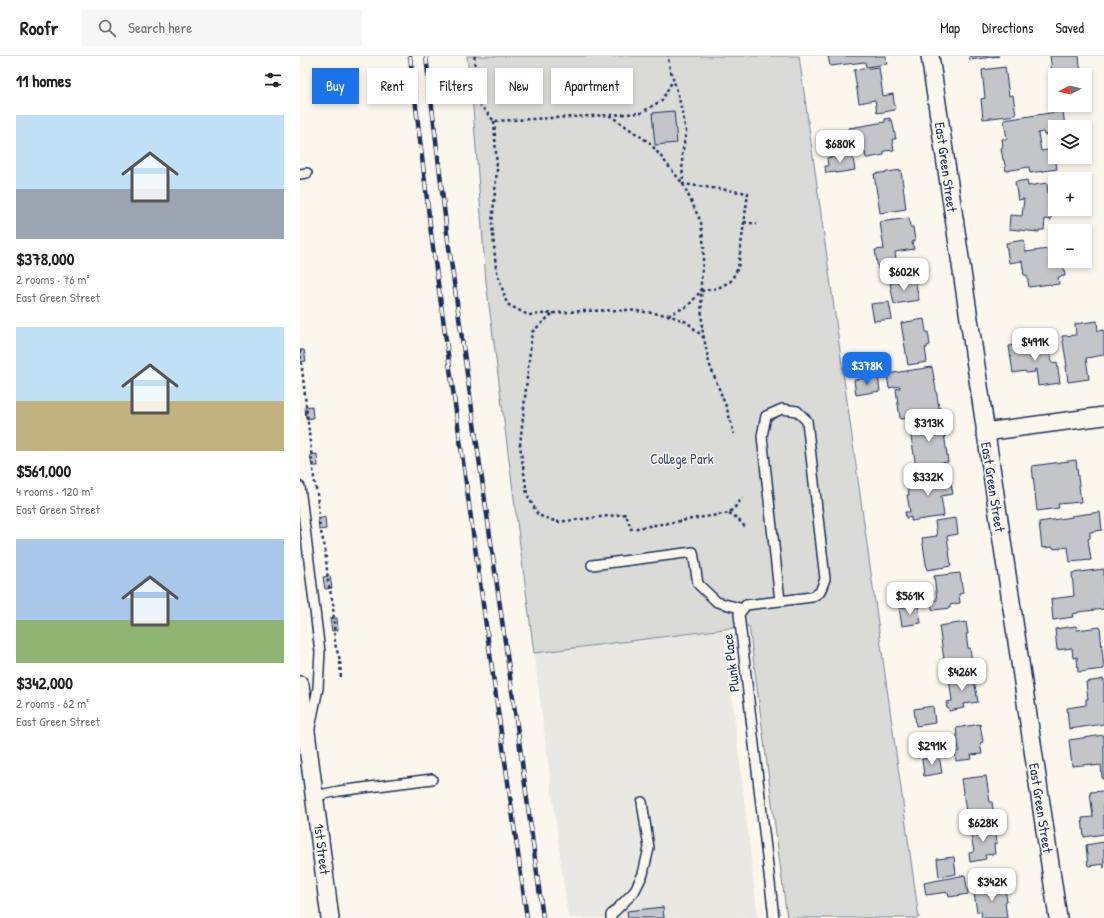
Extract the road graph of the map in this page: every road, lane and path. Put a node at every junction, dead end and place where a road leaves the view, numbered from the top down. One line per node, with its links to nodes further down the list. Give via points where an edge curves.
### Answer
1 (475, 56): 6 (path, via 481,106)
2 (668, 56): 4 (path)
3 (930, 56): 16 (street, East Green Street)
4 (673, 80): 5 (path, via 662,100 641,113); 7 (path, via 686,131 682,156)
5 (609, 115): 6 (path); 7 (path, via 650,143)
6 (494, 120): 11 (path, via 497,170 492,224 496,268 504,297 507,304 528,315)
7 (684, 184): 8 (path, via 748,193); 10 (path, via 702,222 704,248)
8 (744, 222): 9 (path); 10 (path, via 738,268 731,281 718,288)
9 (757, 224)
10 (701, 291): 12 (path, via 688,306); 13 (path)
11 (552, 314): 12 (path, via 628,310); 20 (path, via 532,332 520,445 527,494 538,515 557,522 626,514 631,529)
12 (668, 315): 13 (path, via 687,322)
13 (704, 338): 17 (path, via 709,363)
14 (300, 350): 25 (path)
15 (1104, 416): 16 (street)
16 (985, 432): 34 (street, East Green Street)
17 (734, 434)
18 (300, 487): 27 (lane, via 320,652 318,688)
19 (742, 498): 20 (path)
20 (729, 513): 21 (path)
21 (745, 527)
22 (592, 565): 24 (lane, via 693,552 698,584 717,602)
23 (780, 601): 23 (lane, via 762,436 766,416 782,409 797,411 807,421 826,580 820,592 812,597); 24 (lane, via 746,606)
24 (743, 609): 33 (lane, Plunk Place, via 739,614)
25 (341, 680)
26 (300, 685): 27 (street, 1st Street)
27 (307, 741): 29 (street, 1st Street)
28 (432, 780): 29 (lane)
29 (315, 796): 31 (street, 1st Street)
30 (642, 802): 32 (lane, via 649,848 643,874 634,892)
31 (330, 918)
32 (611, 918)
33 (774, 918)
34 (1058, 918)

